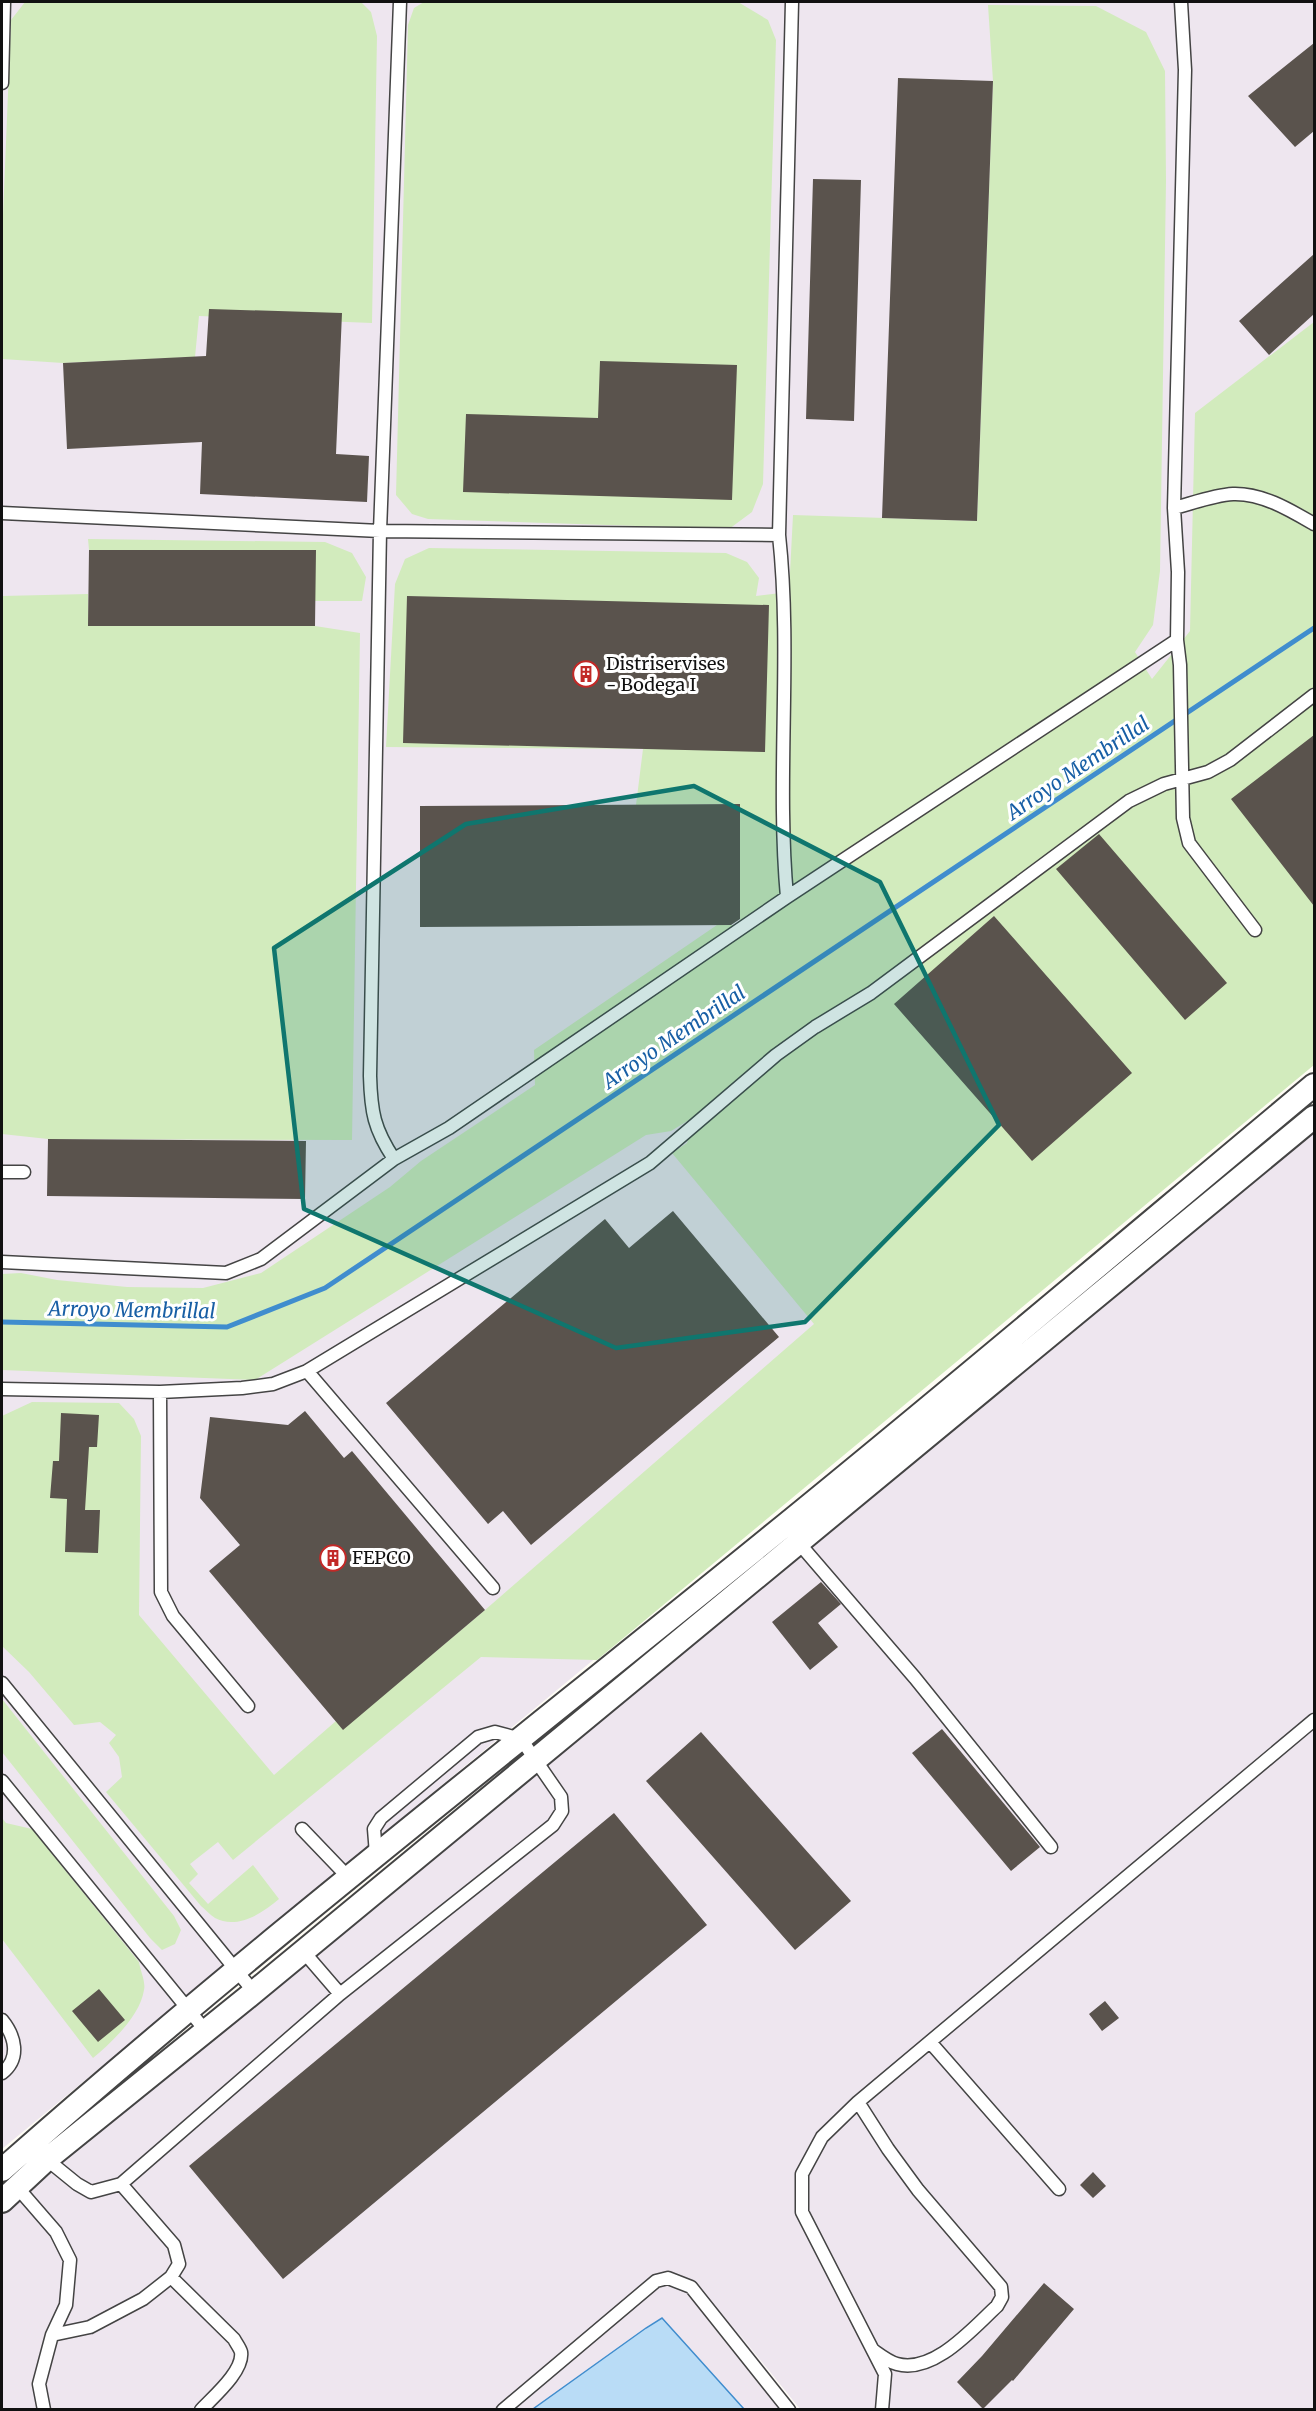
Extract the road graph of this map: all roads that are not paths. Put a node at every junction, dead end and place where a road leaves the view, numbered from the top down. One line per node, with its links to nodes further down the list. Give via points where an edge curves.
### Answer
1 (4, 2): 5 (lane)
2 (400, 2): 9 (lane)
3 (792, 2): 10 (lane)
4 (1181, 2): 6 (lane, via 1185,70)
5 (2, 83)
6 (1174, 508): 8 (lane, via 1231,494 1251,495 1291,510); 11 (lane)
7 (2, 513): 9 (lane)
8 (1314, 524)
9 (381, 531): 10 (lane); 18 (lane, via 370,1076 371,1108 380,1138)
10 (779, 535): 14 (lane, via 784,632 782,843)
11 (1177, 640): 13 (lane); 14 (lane)
12 (1314, 694): 13 (lane, via 1230,760)
13 (1181, 780): 15 (lane, via 1189,843); 24 (lane, via 1129,801 871,993 776,1055 650,1162)
14 (787, 897): 18 (lane, via 449,1128)
15 (1255, 930)
16 (1314, 1085): 21 (street)
17 (1314, 1117): 22 (street)
18 (394, 1160): 23 (lane, via 261,1259 226,1273)
19 (2, 1172): 20 (lane)
20 (24, 1172)
21 (1155, 1218): 22 (street); 32 (street)
22 (1170, 1235): 27 (street)
23 (2, 1262)
24 (307, 1371): 26 (lane, via 263,1386); 28 (lane)
25 (2, 1389): 26 (lane)
26 (160, 1392): 30 (lane, via 161,1592 173,1616)
27 (798, 1542): 33 (street); 36 (lane, via 915,1678)
28 (493, 1588)
29 (2, 1683): 39 (lane)
30 (248, 1706)
31 (1314, 1720): 45 (lane)
32 (521, 1739): 33 (lane); 37 (street)
33 (535, 1759): 38 (street); 41 (lane, via 561,1797 562,1811 553,1825)
34 (2, 1781): 42 (lane)
35 (302, 1829): 37 (lane)
36 (1051, 1847)
37 (348, 1877): 39 (street)
38 (303, 1951): 40 (street); 41 (lane)
39 (236, 1970): 40 (lane); 42 (street)
40 (254, 1992): 44 (street)
41 (340, 1994): 49 (lane)
42 (189, 2009): 44 (lane); 48 (street)
43 (2, 2020): 46 (lane, via 11,2031 15,2049 9,2067)
44 (205, 2030): 48 (street)
45 (930, 2042): 47 (lane); 51 (lane)
46 (2, 2073)
47 (858, 2102): 54 (lane, via 822,2137 802,2174 802,2212); 54 (lane, via 918,2190 1001,2287 1002,2296 998,2306 950,2348 930,2360 896,2364)
48 (39, 2152): 49 (lane, via 91,2192); 50 (street)
49 (121, 2184): 52 (lane, via 174,2245 179,2264)
50 (7, 2186): 53 (lane, via 56,2232 70,2260 66,2305)
51 (1059, 2189)
52 (171, 2277): 53 (lane, via 143,2300 90,2328); 56 (lane, via 241,2351 233,2375)
53 (52, 2335): 55 (lane, via 39,2384)
54 (873, 2350): 59 (lane, via 885,2374)
55 (44, 2409)
56 (201, 2409)
57 (503, 2409): 58 (lane, via 656,2281 668,2278 691,2287)
58 (789, 2409)
59 (882, 2409)

